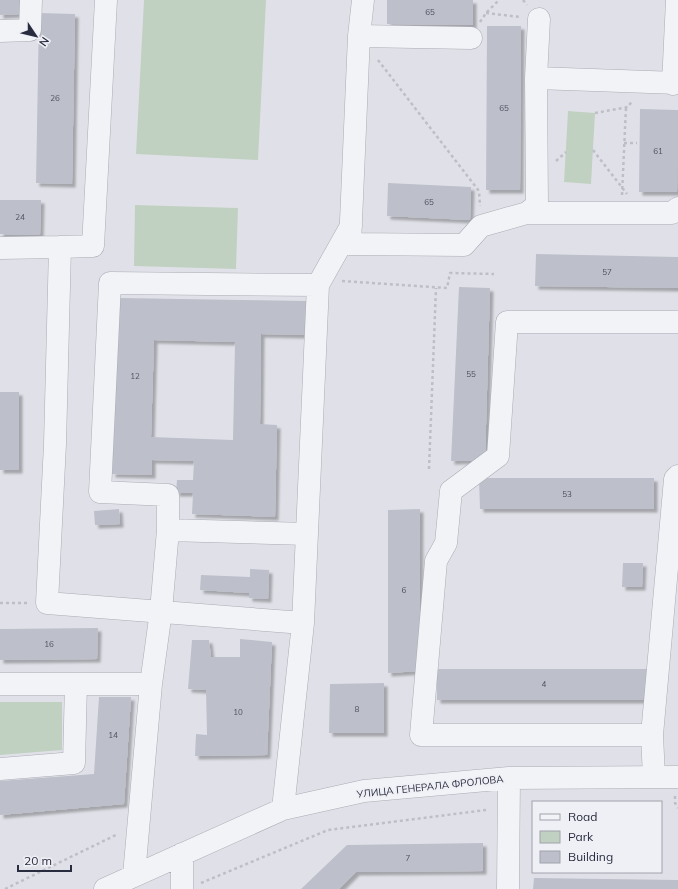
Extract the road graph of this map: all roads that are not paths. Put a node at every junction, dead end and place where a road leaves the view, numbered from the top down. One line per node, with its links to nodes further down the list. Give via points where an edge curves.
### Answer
1 (31, 0): 6 (street, via 30,30)
2 (106, 0): 14 (street, via 93,246)
3 (363, 0): 7 (street)
4 (677, 0): 10 (street)
5 (539, 19): 9 (street)
6 (0, 30)
7 (360, 36): 8 (street); 13 (street)
8 (471, 38)
9 (536, 78): 10 (street); 12 (street, via 537,205)
10 (676, 83)
11 (678, 208): 12 (street, via 672,213)
12 (527, 213): 13 (street, via 481,226 464,245 350,244)
13 (351, 226): 16 (street)
14 (60, 247): 15 (street); 21 (street, via 56,444 47,602)
15 (0, 248)
16 (320, 282): 19 (street, via 110,283 100,492 168,495); 20 (street)
17 (678, 322): 26 (street, via 507,322 498,456 451,491 446,544 436,561 421,735)
18 (678, 476): 26 (street, via 675,479)
19 (168, 530): 20 (street); 21 (street)
20 (307, 534): 22 (street)
21 (162, 611): 22 (street); 25 (street)
22 (303, 623): 31 (street)
23 (0, 684): 24 (street)
24 (76, 684): 25 (street); 27 (street, via 74,763)
25 (151, 684): 33 (street)
26 (652, 735): 28 (street)
27 (0, 769)
28 (654, 777): 29 (street, УЛИЦА ГЕНЕРАЛА ФРОЛОВА); 30 (street, УЛИЦА ГЕНЕРАЛА ФРОЛОВА)
29 (678, 777)
30 (510, 778): 31 (street, УЛИЦА ГЕНЕРАЛА ФРОЛОВА, via 364,791); 36 (street)
31 (283, 809): 32 (street, УЛИЦА ГЕНЕРАЛА ФРОЛОВА)
32 (182, 854): 33 (street, УЛИЦА ГЕНЕРАЛА ФРОЛОВА); 34 (street)
33 (134, 875): 35 (street, УЛИЦА ГЕНЕРАЛА ФРОЛОВА)
34 (188, 887)
35 (105, 889)
36 (508, 889)

